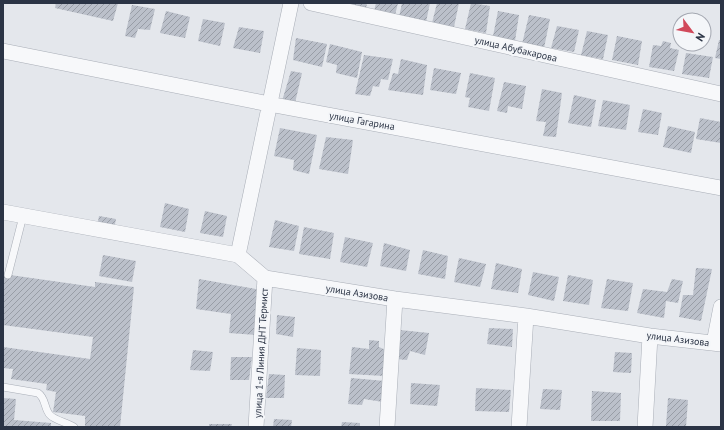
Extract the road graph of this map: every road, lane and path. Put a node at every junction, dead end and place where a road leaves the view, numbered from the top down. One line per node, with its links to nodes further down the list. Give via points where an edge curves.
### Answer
1 (291, 3): 5 (street)
2 (311, 3): 4 (street, улица Абубакарова)
3 (3, 51): 5 (street, улица Гагарина)
4 (721, 94)
5 (269, 104): 6 (street, улица Гагарина); 9 (street)
6 (721, 188)
7 (3, 212): 8 (street)
8 (23, 216): 9 (street); 10 (lane)
9 (238, 255): 11 (street)
10 (8, 275)
11 (265, 278): 12 (street, улица Азизова); 19 (street, улица 1-я Линия ДНТ Термист)
12 (395, 299): 14 (street, улица Азизова); 20 (street)
13 (721, 307): 16 (street)
14 (526, 316): 15 (street, улица Азизова); 21 (street)
15 (650, 336): 16 (street, улица Азизова); 22 (street)
16 (717, 344)
17 (3, 387): 18 (lane, via 42,395 50,415)
18 (74, 427)
19 (256, 427)
20 (387, 427)
21 (519, 427)
22 (645, 427)

